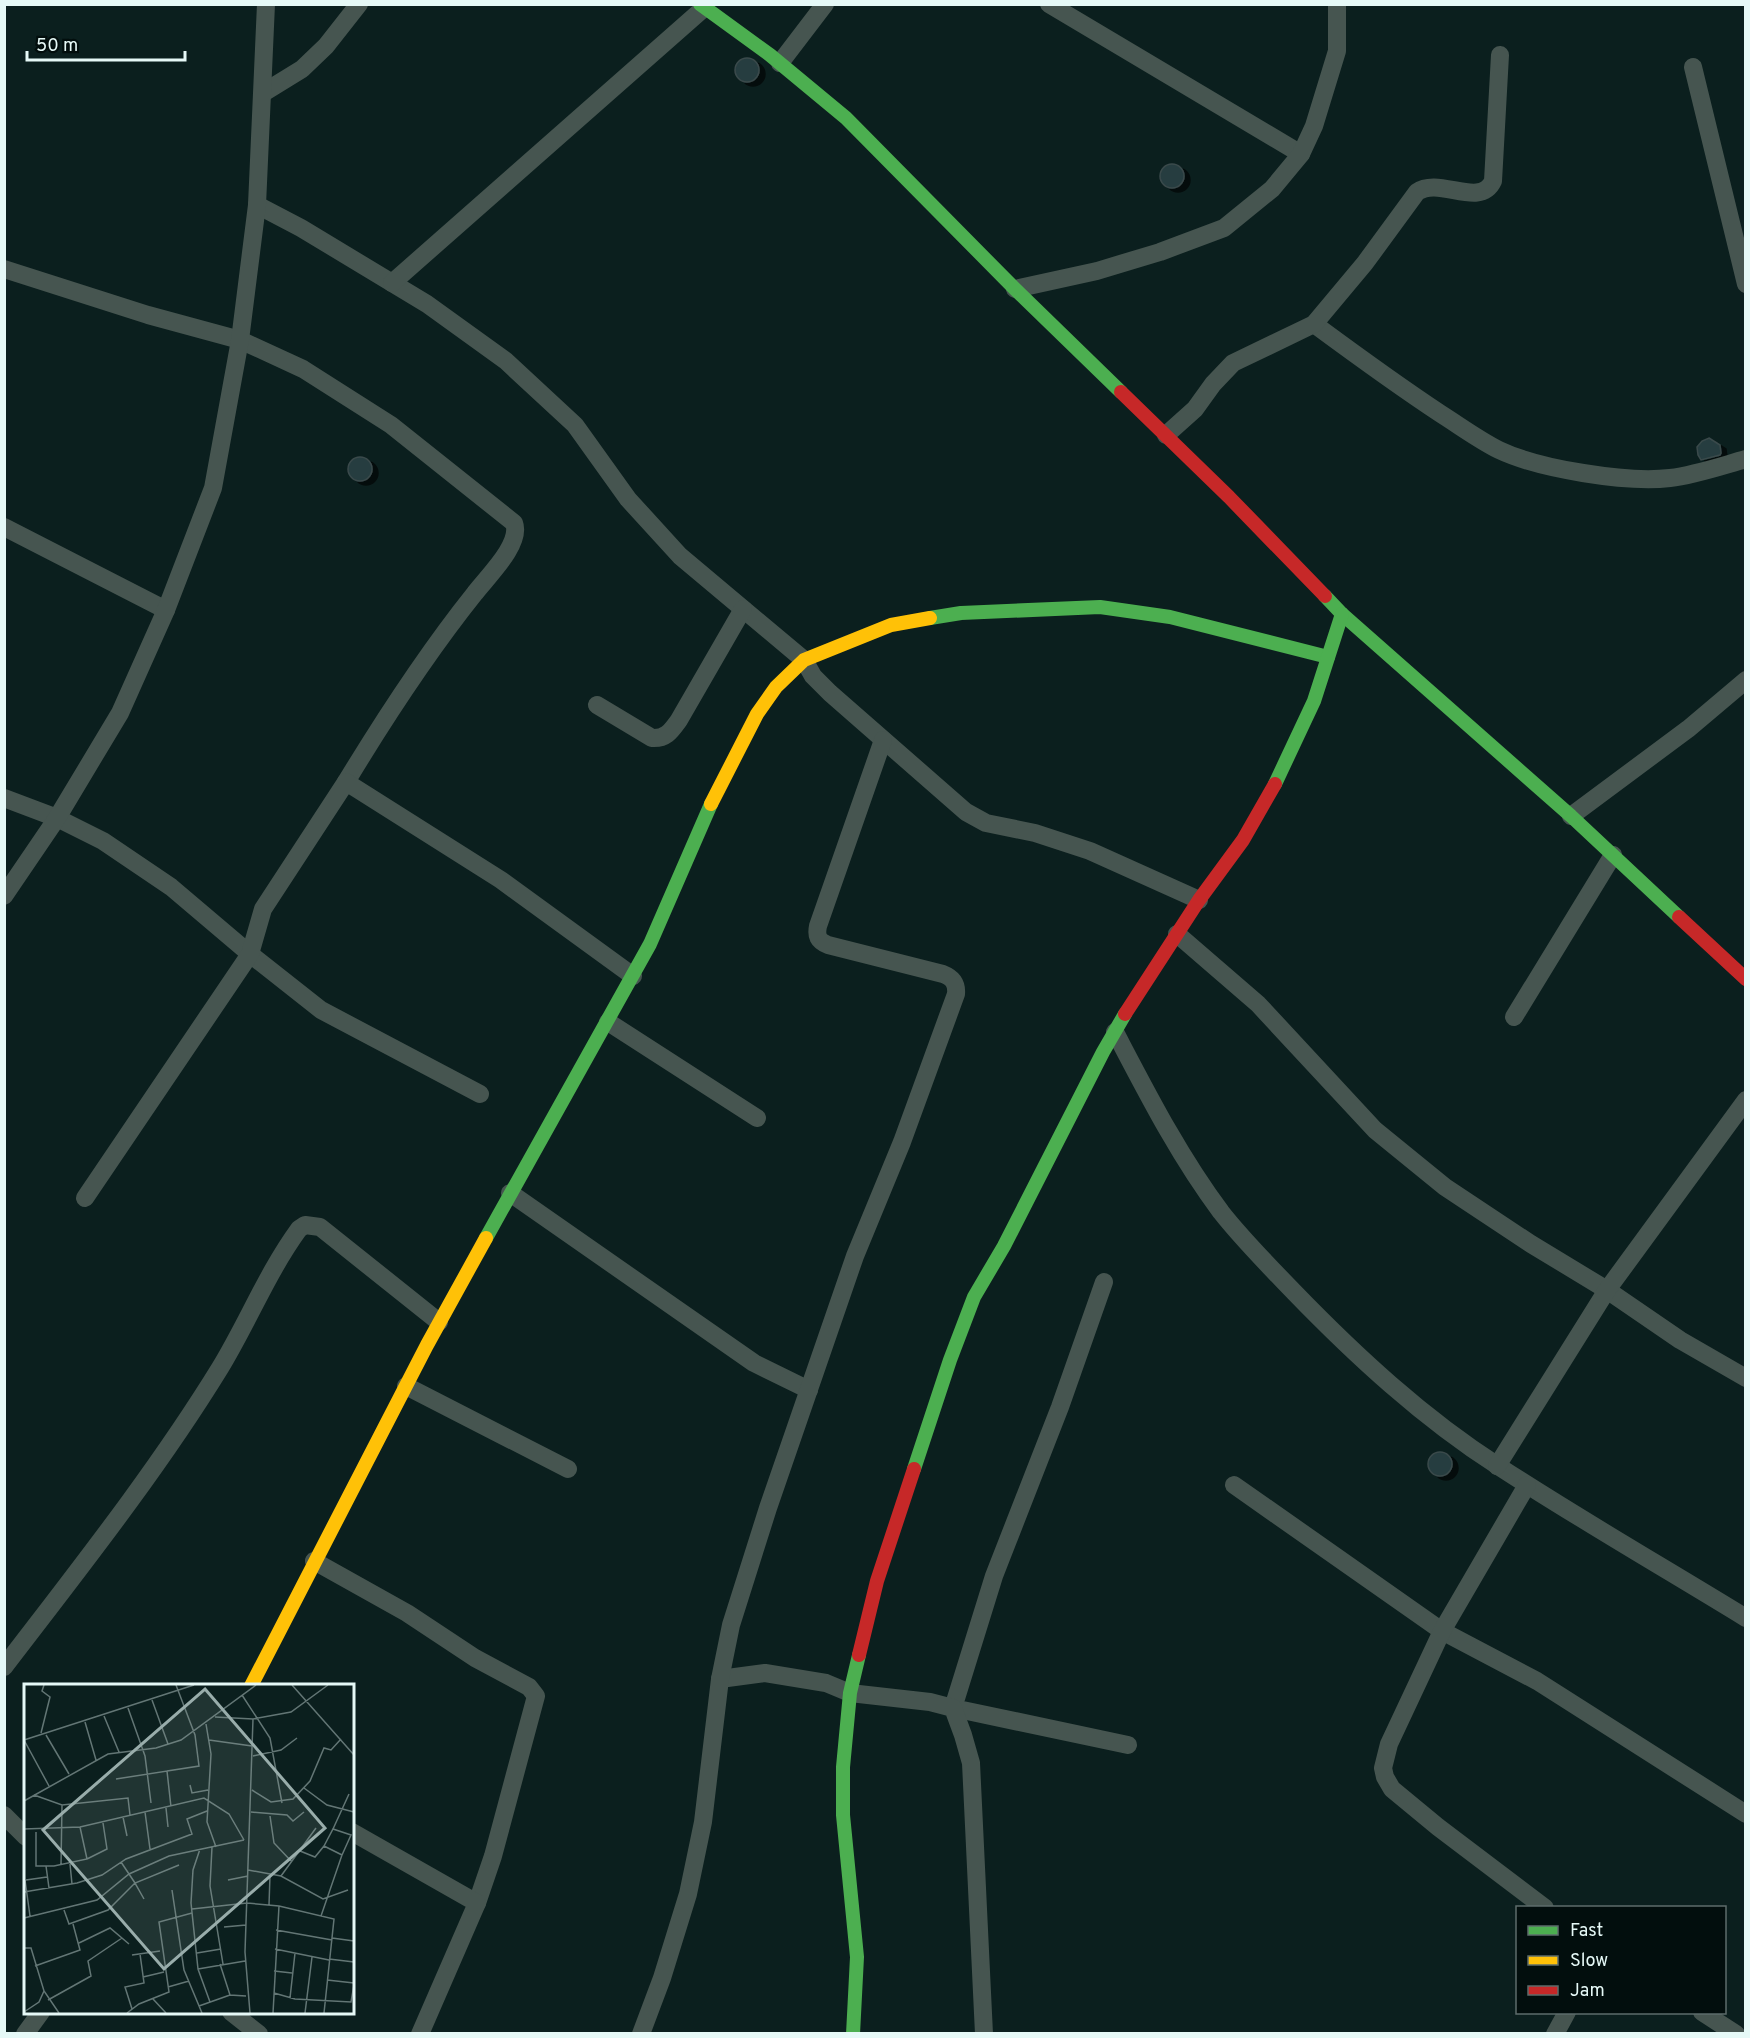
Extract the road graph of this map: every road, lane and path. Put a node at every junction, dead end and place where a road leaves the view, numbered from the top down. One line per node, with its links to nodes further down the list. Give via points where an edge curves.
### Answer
1 (266, 4): 10 (street)
2 (359, 4): 10 (street, via 302,69)
3 (825, 4): 8 (street)
4 (1049, 4): 11 (street)
5 (1336, 4): 11 (street, via 1337,51 1314,126)
6 (702, 6): 8 (street); 14 (street)
7 (1500, 55): 17 (street, via 1491,187 1482,193 1428,187 1417,192)
8 (780, 63): 16 (street, via 846,118)
9 (1693, 67): 15 (street)
10 (263, 93): 12 (street)
11 (1301, 154): 16 (street, via 1272,189 1224,228 1097,271)
12 (257, 205): 14 (street); 18 (street)
13 (4, 269): 18 (street)
14 (392, 283): 22 (street, via 507,361 575,425 628,499 680,556)
15 (1746, 284)
16 (1015, 289): 19 (street)
17 (1314, 324): 19 (street, via 1233,363); 20 (street, via 1466,430 1500,450 1538,464 1638,479 1670,478)
18 (240, 340): 23 (street, via 213,488); 30 (street, via 303,369 392,425 516,528 508,551 390,708)
19 (1166, 435): 24 (street)
20 (1746, 459)
21 (4, 527): 23 (street)
22 (743, 609): 26 (street); 28 (street, via 666,736 652,738)
23 (166, 610): 33 (street, via 120,713)
24 (1342, 614): 25 (street); 32 (street)
25 (1328, 657): 26 (street, via 1170,617 1100,607 961,613 891,625); 36 (street, via 1314,701 1281,775 1243,840)
26 (804, 660): 29 (street, via 813,676); 39 (street, via 776,687 757,714)
27 (1743, 686): 32 (street)
28 (597, 705)
29 (883, 740): 36 (street, via 966,812 986,824 1035,833 1090,851); 54 (street, via 817,936 828,945 943,974 957,986)
30 (346, 782): 38 (street, via 263,909); 39 (street, via 501,880)
31 (4, 798): 33 (street)
32 (1571, 816): 34 (street)
33 (57, 818): 35 (street); 38 (street, via 103,841 171,886)
34 (1613, 855): 40 (street); 41 (street)
35 (4, 896)
36 (1199, 900): 37 (street)
37 (1177, 934): 43 (street); 50 (street, via 1258,1004 1384,1137 1446,1186)
38 (250, 954): 44 (street, via 321,1010); 48 (street)
39 (633, 976): 42 (street)
40 (1746, 979)
41 (1514, 1017)
42 (608, 1022): 46 (street); 47 (street)
43 (1115, 1032): 55 (street, via 1187,1162 1221,1212 1342,1341 1449,1432); 65 (street, via 974,1298 877,1581)
44 (480, 1094)
45 (1746, 1100): 50 (street)
46 (757, 1118)
47 (510, 1193): 51 (street); 54 (street, via 754,1363)
48 (85, 1198)
49 (1104, 1282): 66 (street, via 994,1576)
50 (1607, 1290): 52 (street, via 1680,1340); 55 (street)
51 (439, 1322): 53 (street); 62 (street, via 320,1227 305,1225 299,1229 221,1366 175,1436)
52 (1746, 1378)
53 (406, 1386): 56 (street); 59 (street)
54 (809, 1390): 63 (street, via 734,1614)
55 (1497, 1466): 58 (street)
56 (568, 1469)
57 (1234, 1485): 61 (street)
58 (1527, 1485): 60 (street); 61 (street)
59 (314, 1561): 64 (street); 72 (street, via 407,1613 528,1687 536,1696)
60 (1746, 1618)
61 (1442, 1631): 68 (street, via 1537,1681); 73 (street, via 1389,1744 1383,1767 1385,1777 1392,1789 1438,1827)
62 (4, 1667)
63 (720, 1678): 65 (street, via 765,1673 826,1683); 81 (street, via 703,1822 688,1894)
64 (252, 1684)
65 (850, 1693): 66 (street); 82 (street, via 843,1815 857,1957)
66 (953, 1708): 67 (street); 83 (street, via 971,1763)
67 (1128, 1745)
68 (1746, 1814)
69 (4, 1815): 71 (street)
70 (354, 1833): 72 (street)
71 (24, 1835)
72 (477, 1904): 80 (street)
73 (1542, 1906)
74 (40, 2014): 78 (street)
75 (232, 2014): 79 (street)
76 (1566, 2014): 84 (street)
77 (1704, 2014): 85 (street)
78 (25, 2034)
79 (259, 2034)
80 (420, 2034)
81 (641, 2034)
82 (853, 2034)
83 (984, 2034)
84 (1555, 2034)
85 (1736, 2034)

